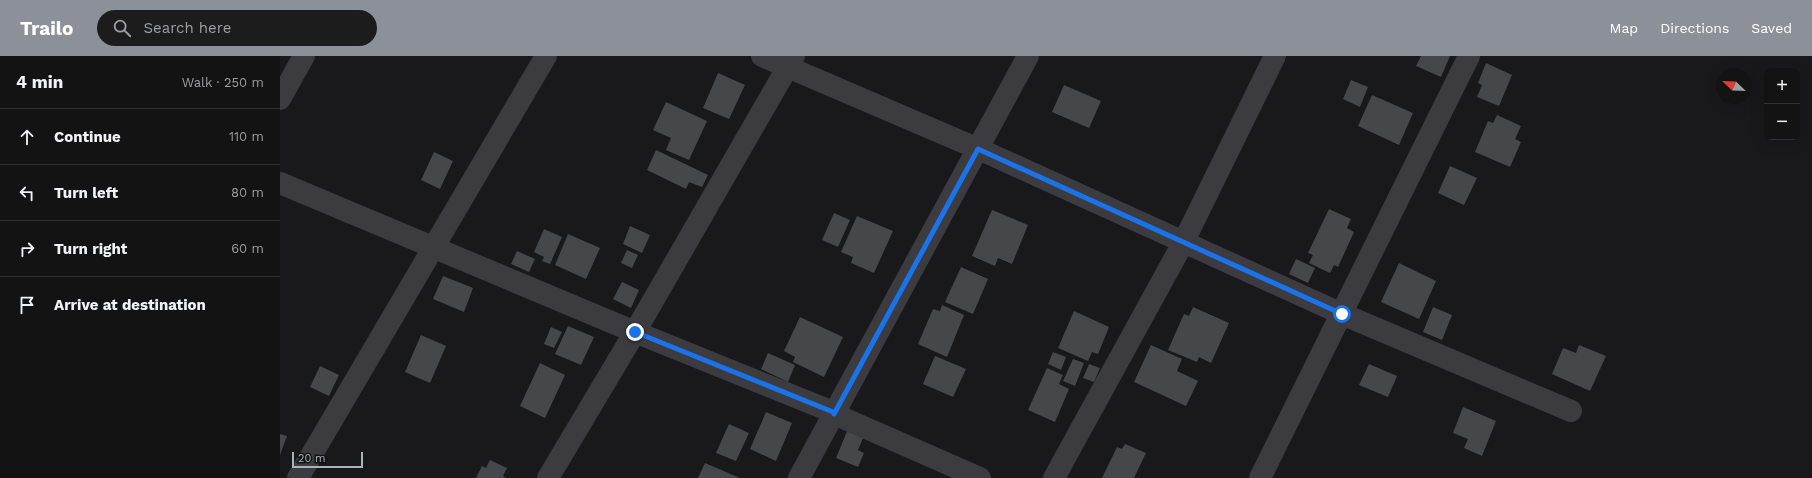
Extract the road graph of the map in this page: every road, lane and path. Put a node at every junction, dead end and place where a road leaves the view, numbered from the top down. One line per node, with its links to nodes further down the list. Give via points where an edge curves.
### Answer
1 (304, 56): 8 (street)
2 (546, 56): 12 (street)
3 (762, 56): 7 (street)
4 (1028, 56): 9 (street)
5 (1275, 56): 11 (street)
6 (1469, 56): 13 (street)
7 (791, 62): 9 (street); 14 (street)
8 (280, 99)
9 (978, 149): 11 (street); 16 (street)
10 (280, 183): 12 (street)
11 (1182, 243): 13 (street); 21 (street)
12 (434, 247): 14 (street); 17 (street)
13 (1342, 314): 15 (street); 22 (street)
14 (635, 332): 16 (street); 18 (street)
15 (1571, 412)
16 (834, 414): 19 (street); 20 (street)
17 (298, 478)
18 (548, 478)
19 (799, 478)
20 (980, 478)
21 (1054, 478)
22 (1260, 478)

